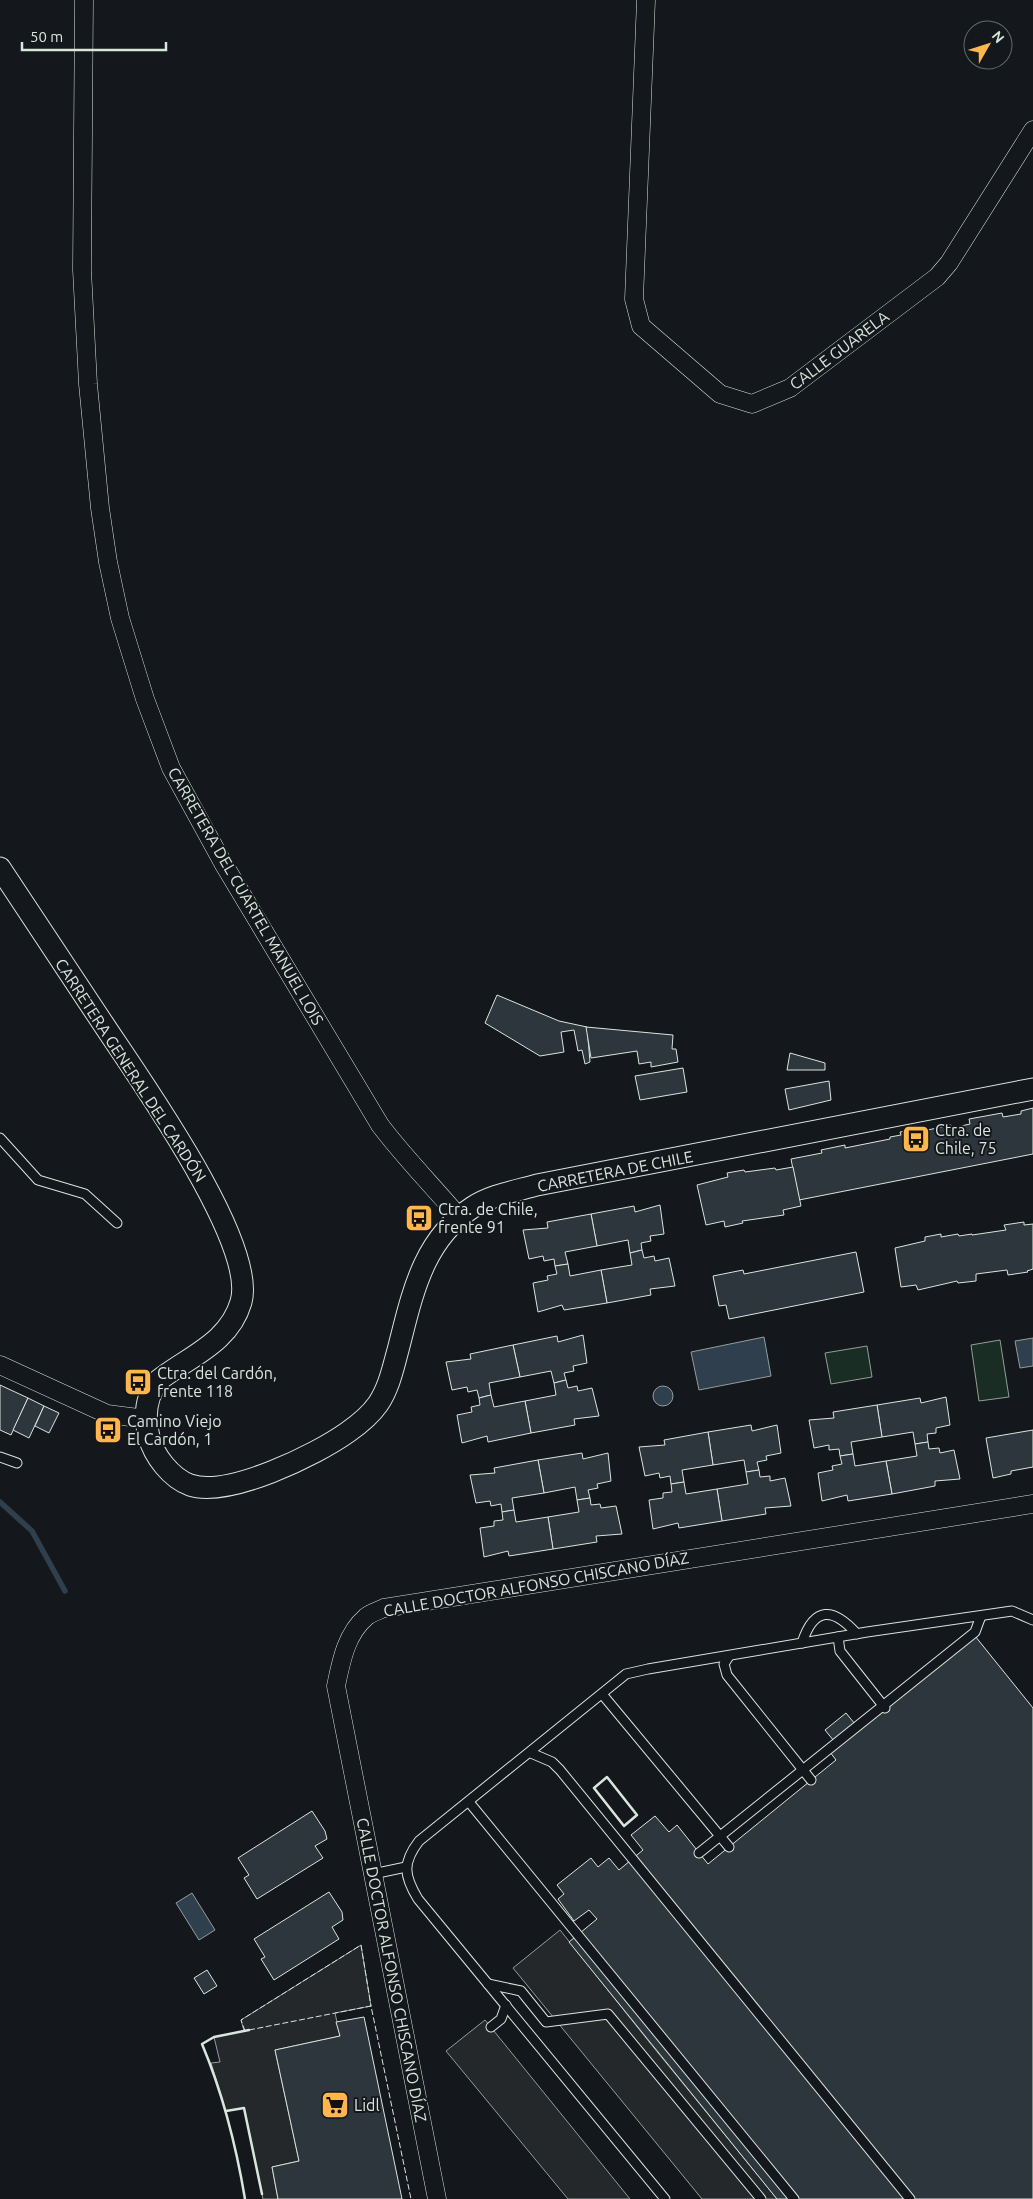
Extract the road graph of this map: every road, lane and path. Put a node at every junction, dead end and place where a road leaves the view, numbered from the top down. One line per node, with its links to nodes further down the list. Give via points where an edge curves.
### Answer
1 (84, 0): 7 (street, CARRETERA DEL CUARTEL MANUEL LOIS, via 82,270 88,384 100,508 123,627 171,768 223,863 380,1125)
2 (646, 0): 3 (street, CALLE GUARELA, via 634,299 640,326 720,394 752,404 790,388 937,277)
3 (1033, 130)
4 (0, 868): 10 (street, CARRETERA GENERAL DEL CARDÓN, via 177,1136 218,1210 239,1260 244,1289 232,1322 215,1343 159,1380 147,1401)
5 (1033, 1089): 7 (street, CARRETERA DE CHILE, via 537,1185 486,1200)
6 (0, 1138): 8 (lane, via 38,1180 85,1194)
7 (459, 1217): 10 (street, CARRETERA DE CHILE, via 439,1236 426,1259 408,1310 390,1379 378,1405 349,1432 292,1463 247,1481 206,1488 190,1485 167,1469 149,1439)
8 (117, 1223)
9 (0, 1365): 10 (street, via 107,1414)
10 (146, 1419)
11 (0, 1457): 12 (lane)
12 (17, 1463)
13 (1033, 1504): 28 (street, CALLE DOCTOR ALFONSO CHISCANO DÍAZ, via 384,1608 366,1617 343,1654 336,1686)
14 (981, 1616): 15 (lane, via 1012,1611); 16 (lane); 26 (lane, via 975,1632)
15 (1033, 1620)
16 (857, 1634): 17 (lane); 18 (lane, via 843,1619 827,1614 810,1624)
17 (838, 1637): 18 (lane); 21 (lane, via 840,1651)
18 (802, 1643): 19 (lane)
19 (729, 1656): 20 (lane, via 635,1671 626,1674); 23 (lane, via 724,1664 727,1675)
20 (602, 1694): 22 (lane); 25 (lane)
21 (885, 1708)
22 (531, 1753): 24 (lane); 36 (lane, via 552,1762 560,1770)
23 (811, 1780)
24 (469, 1802): 27 (lane, via 419,1841 410,1852); 35 (lane)
25 (728, 1847)
26 (699, 1853)
27 (406, 1867): 28 (lane); 29 (lane, via 409,1885 418,1899)
28 (373, 1874): 32 (street, CALLE DOCTOR ALFONSO CHISCANO DÍAZ)
29 (488, 1984): 30 (lane); 34 (lane, via 521,1991 546,2022 608,2014)
30 (506, 2005): 31 (lane, via 501,2019); 33 (lane)
31 (491, 2027)
32 (437, 2199)
33 (665, 2199)
34 (761, 2199)
35 (794, 2199)
36 (910, 2199)

